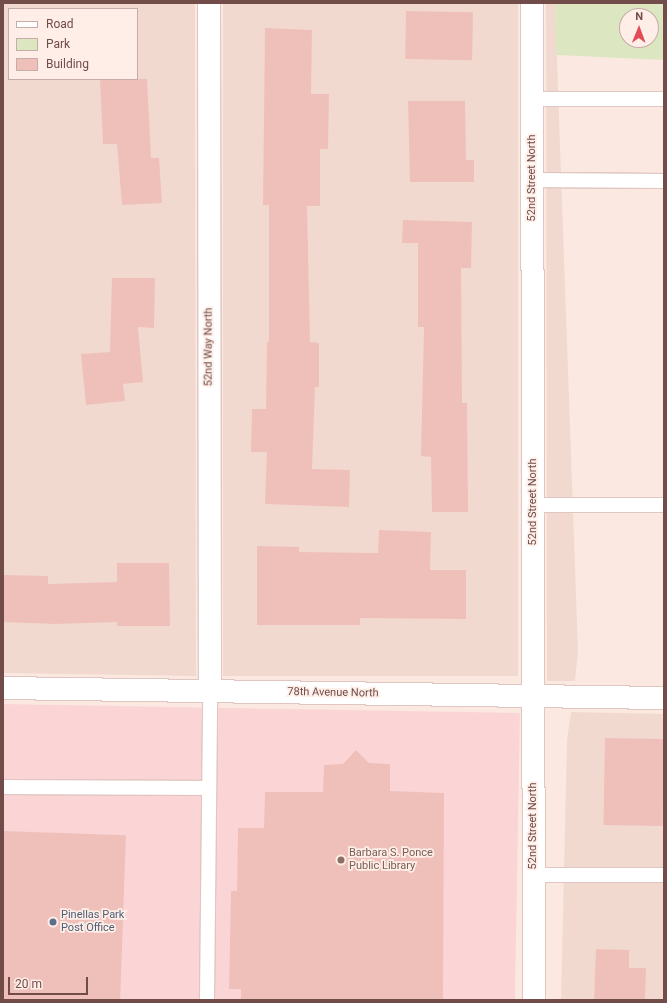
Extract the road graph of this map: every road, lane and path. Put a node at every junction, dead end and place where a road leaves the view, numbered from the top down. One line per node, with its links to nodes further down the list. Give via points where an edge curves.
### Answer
1 (209, 3): 10 (street, 52nd Way North)
2 (532, 3): 3 (street, 52nd Street North)
3 (532, 99): 4 (lane); 5 (street, 52nd Street North)
4 (664, 99)
5 (532, 180): 6 (lane); 7 (street, 52nd Street North)
6 (664, 180)
7 (533, 505): 8 (lane); 11 (street, 52nd Street North)
8 (664, 505)
9 (3, 688): 10 (street, 78th Avenue North)
10 (210, 692): 11 (street, 78th Avenue North); 14 (lane)
11 (533, 696): 12 (street, 78th Avenue North); 15 (street, 52nd Street North)
12 (664, 698)
13 (3, 787): 14 (lane)
14 (209, 788): 17 (lane)
15 (533, 875): 16 (lane); 18 (street, 52nd Street North)
16 (664, 876)
17 (207, 1000)
18 (534, 1000)

